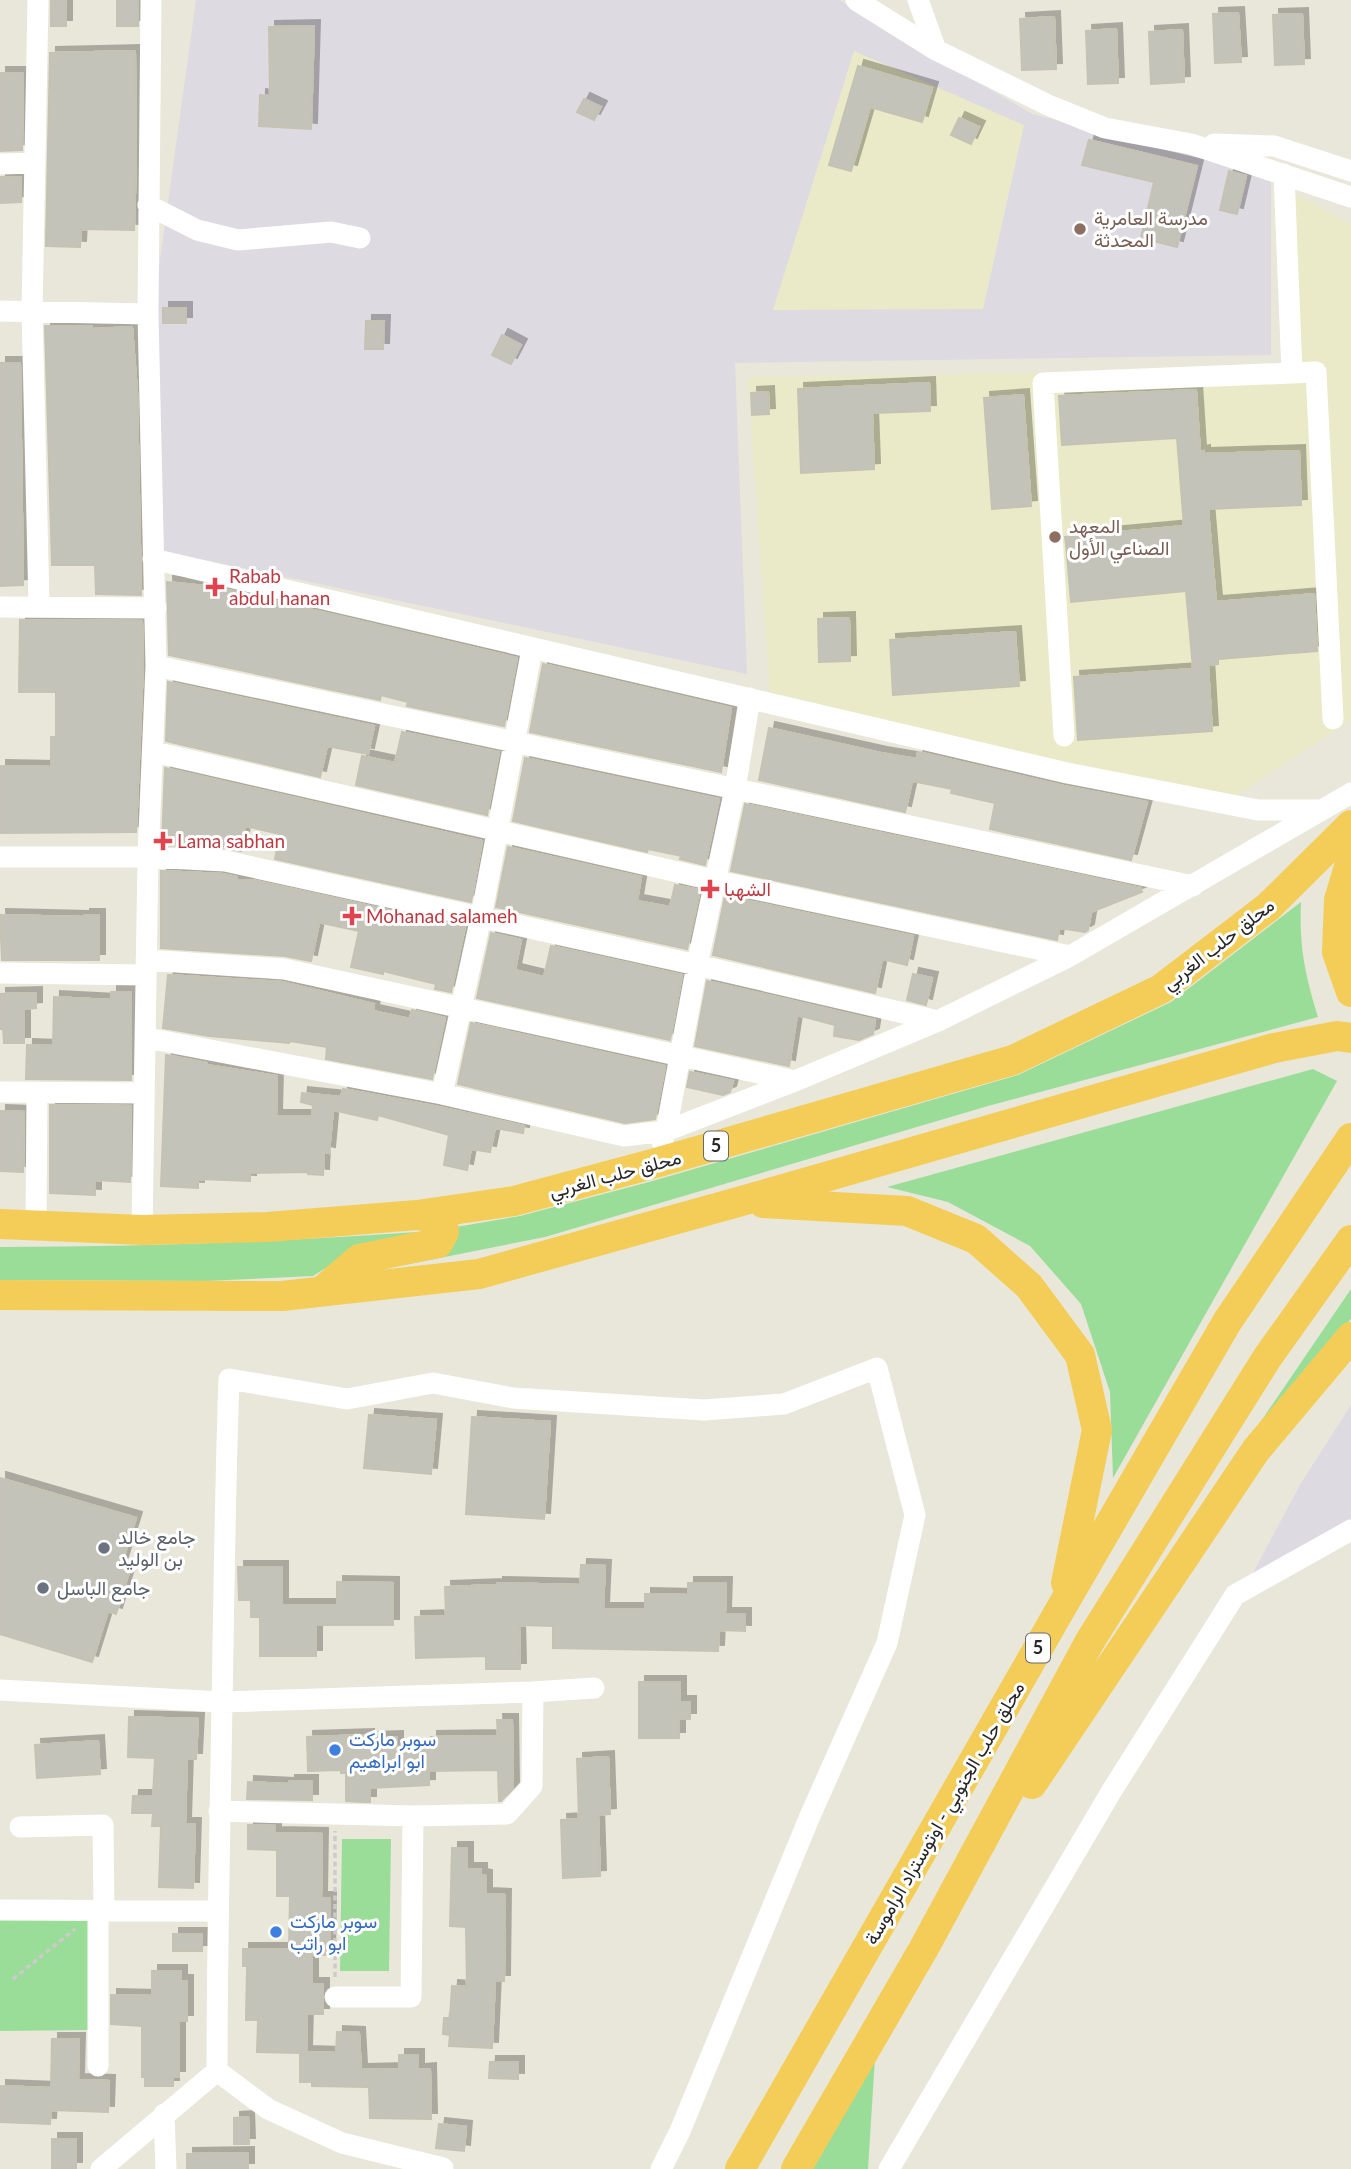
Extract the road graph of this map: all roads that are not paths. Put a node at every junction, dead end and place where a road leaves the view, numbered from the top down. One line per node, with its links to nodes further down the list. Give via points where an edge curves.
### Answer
1 (38, 0): 7 (street)
2 (151, 0): 12 (street)
3 (856, 0): 5 (street)
4 (918, 0): 5 (street)
5 (936, 50): 6 (street, via 1048,106 1105,128)
6 (1191, 144): 9 (street, via 1274,146); 10 (street)
7 (35, 163): 8 (street); 15 (street)
8 (0, 164)
9 (1351, 171)
10 (1284, 174): 11 (street); 17 (street)
11 (1351, 197)
12 (148, 205): 13 (street, via 197,230 238,240 331,232); 16 (street)
13 (360, 238)
14 (0, 311): 15 (street)
15 (32, 311): 16 (street); 19 (street)
16 (148, 314): 18 (street)
17 (1292, 373): 25 (street, via 1316,372); 26 (street, via 1043,383)
18 (153, 559): 21 (street); 22 (street)
19 (38, 605): 20 (street); 21 (street)
20 (0, 607)
21 (156, 608): 23 (street)
22 (532, 649): 24 (street); 27 (street)
23 (156, 666): 27 (street); 28 (street)
24 (750, 698): 29 (street); 31 (street, via 1067,774 1258,810)
25 (1333, 719)
26 (1064, 736)
27 (514, 742): 29 (street); 33 (street)
28 (154, 752): 33 (street); 35 (street)
29 (735, 789): 37 (street); 38 (street)
30 (1351, 793): 31 (street)
31 (1322, 810): 38 (street)
32 (1351, 825): 57 (highway, محلق حلب الغربي / 5, via 1268,907 1161,989 1013,1060)
33 (496, 830): 37 (street); 39 (street)
34 (0, 857): 35 (street)
35 (148, 857): 39 (street, via 225,861); 42 (street)
36 (1351, 860): 44 (highway, via 1339,901 1337,951)
37 (717, 881): 40 (street); 41 (street)
38 (1193, 886): 40 (street)
39 (481, 917): 41 (street); 45 (street)
40 (1070, 956): 46 (street)
41 (697, 965): 46 (street); 49 (street)
42 (145, 967): 43 (street); 45 (street, via 284,969); 47 (street)
43 (0, 973)
44 (1351, 992)
45 (462, 1007): 49 (street); 54 (street)
46 (938, 1021): 50 (street)
47 (147, 1038): 53 (street); 54 (street)
48 (1351, 1038): 58 (highway, via 1337,1036 1274,1048)
49 (681, 1055): 50 (street); 55 (street)
50 (795, 1081): 55 (street)
51 (0, 1092): 52 (street)
52 (37, 1092): 53 (street); 61 (street)
53 (144, 1093): 62 (street)
54 (442, 1094): 55 (street, via 624,1136)
55 (666, 1131): 57 (street)
56 (1351, 1138): 68 (highway, محلق حلب الجنوبي - اوتوستراد الراموسة / 5, via 1227,1322)
57 (652, 1164): 59 (highway, محلق حلب الغربي / 5, via 514,1201)
58 (738, 1202): 64 (highway, via 479,1273); 68 (highway, via 907,1211 976,1239 1029,1286 1080,1355 1097,1430)
59 (417, 1215): 62 (highway, محلق حلب الغربي / 5, via 267,1227); 64 (highway, via 442,1219 444,1232 438,1243 359,1259)
60 (0, 1224): 61 (highway, محلق حلب الغربي / 5)
61 (36, 1224): 62 (highway, محلق حلب الغربي / 5)
62 (142, 1230)
63 (1351, 1240): 79 (highway, 5, via 1267,1358 1090,1641)
64 (322, 1291): 65 (highway, via 282,1296)
65 (0, 1295)
66 (1351, 1337): 79 (highway, via 1256,1450)
67 (1351, 1530): 90 (street, via 1235,1595 1111,1792)
68 (1060, 1609): 88 (highway, محلق حلب الجنوبي - اوتوستراد الراموسة / 5)
69 (594, 1688): 71 (street)
70 (0, 1690): 72 (street)
71 (533, 1692): 72 (street); 74 (street, via 532,1786 507,1814)
72 (222, 1702): 73 (street); 87 (street, via 229,1380 347,1399 433,1383 513,1398 704,1410 784,1404 877,1368 915,1515 887,1643)
73 (219, 1811): 74 (street); 78 (street)
74 (413, 1816): 80 (street, via 411,1997)
75 (20, 1827): 77 (street, via 103,1825)
76 (0, 1910): 77 (street)
77 (101, 1911): 78 (street); 81 (street)
78 (216, 1911): 82 (street)
79 (924, 1948): 89 (highway, 5)
80 (335, 1997)
81 (98, 2066)
82 (217, 2071): 83 (street); 84 (street, via 268,2109 342,2143)
83 (164, 2114): 85 (street); 86 (street)
84 (443, 2168)
85 (101, 2169)
86 (166, 2169)
87 (661, 2169)
88 (740, 2169)
89 (796, 2169)
90 (889, 2169)

